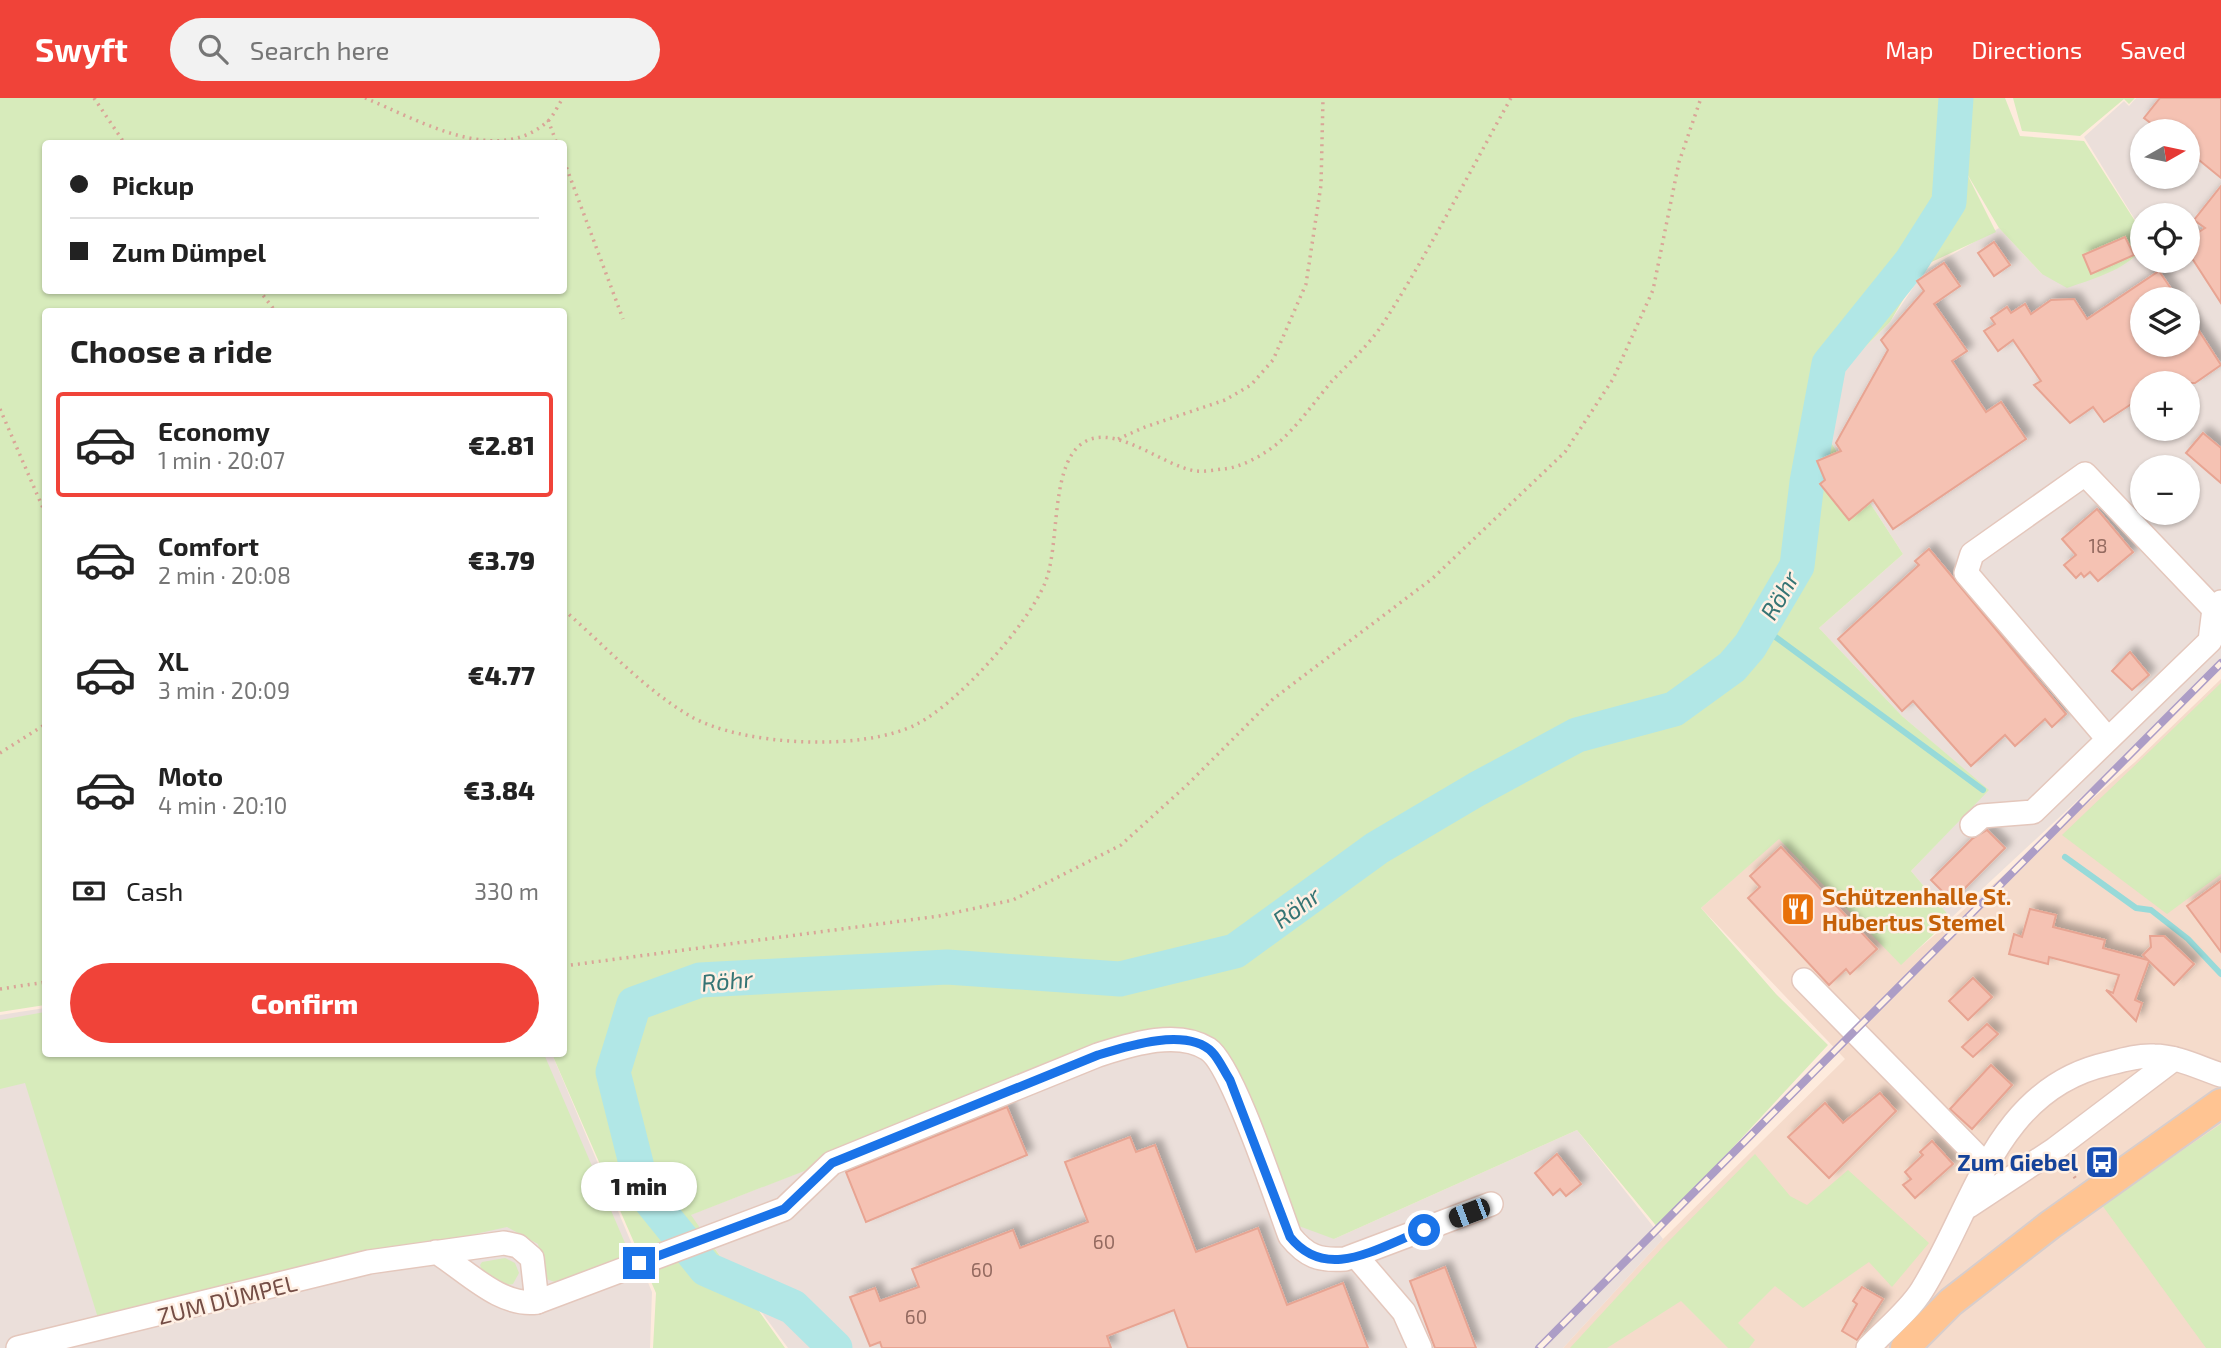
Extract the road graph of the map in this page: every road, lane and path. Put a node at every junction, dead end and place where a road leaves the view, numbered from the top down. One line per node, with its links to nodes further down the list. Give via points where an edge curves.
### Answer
1 (94, 98): 8 (path)
2 (365, 98): 7 (path, via 460,137 518,138)
3 (563, 98): 7 (path)
4 (1323, 98): 15 (path, via 1321,185 1306,284 1273,360 1251,385 1225,400)
5 (1511, 98): 15 (path, via 1384,323 1277,444 1234,469 1195,471)
6 (1701, 98): 23 (path, via 1679,162 1653,290 1613,379 1565,452 1433,578 1273,699 1121,845 1013,900 939,916)
7 (548, 120): 9 (path)
8 (122, 140)
9 (556, 140)
10 (567, 170): 13 (path)
11 (262, 294): 12 (path)
12 (273, 308)
13 (623, 319)
14 (0, 409): 16 (path)
15 (1118, 439): 18 (path, via 1080,445 1068,462 1045,583 1007,640 936,712 899,732 816,742 751,738 720,729 670,702)
16 (42, 506)
17 (2217, 606): 20 (street, via 2210,641); 20 (street, via 2085,474 1972,554 1966,573)
18 (567, 613)
19 (42, 726): 21 (path)
20 (2108, 739): 22 (street, via 2033,812 1982,816)
21 (0, 753)
22 (1972, 825)
23 (567, 966)
24 (1804, 980): 31 (street)
25 (42, 983): 26 (path)
26 (0, 989)
27 (2174, 1059): 28 (street); 30 (street); 31 (street, via 2155,1056 2090,1067 2049,1087 2030,1102)
28 (2221, 1075)
29 (2221, 1103): 32 (main road)
30 (2054, 1149): 32 (path); 34 (street)
31 (1986, 1165): 34 (street)
32 (2089, 1198): 41 (main road, via 1951,1302)
33 (1491, 1204): 36 (street)
34 (1969, 1206): 40 (street, via 1920,1293)
35 (436, 1252): 37 (street, via 502,1297); 37 (street, ZUM DÜMPEL, via 504,1243 517,1246 532,1258); 38 (street, ZUM DÜMPEL, via 369,1262)
36 (1356, 1256): 37 (street, via 1323,1261 1302,1252 1290,1237 1220,1063 1201,1045 1169,1040 1133,1044 1098,1055 832,1163 784,1209); 39 (street, via 1404,1312)
37 (537, 1302)
38 (18, 1348)
39 (1420, 1348)
40 (1868, 1348)
41 (1905, 1348)

